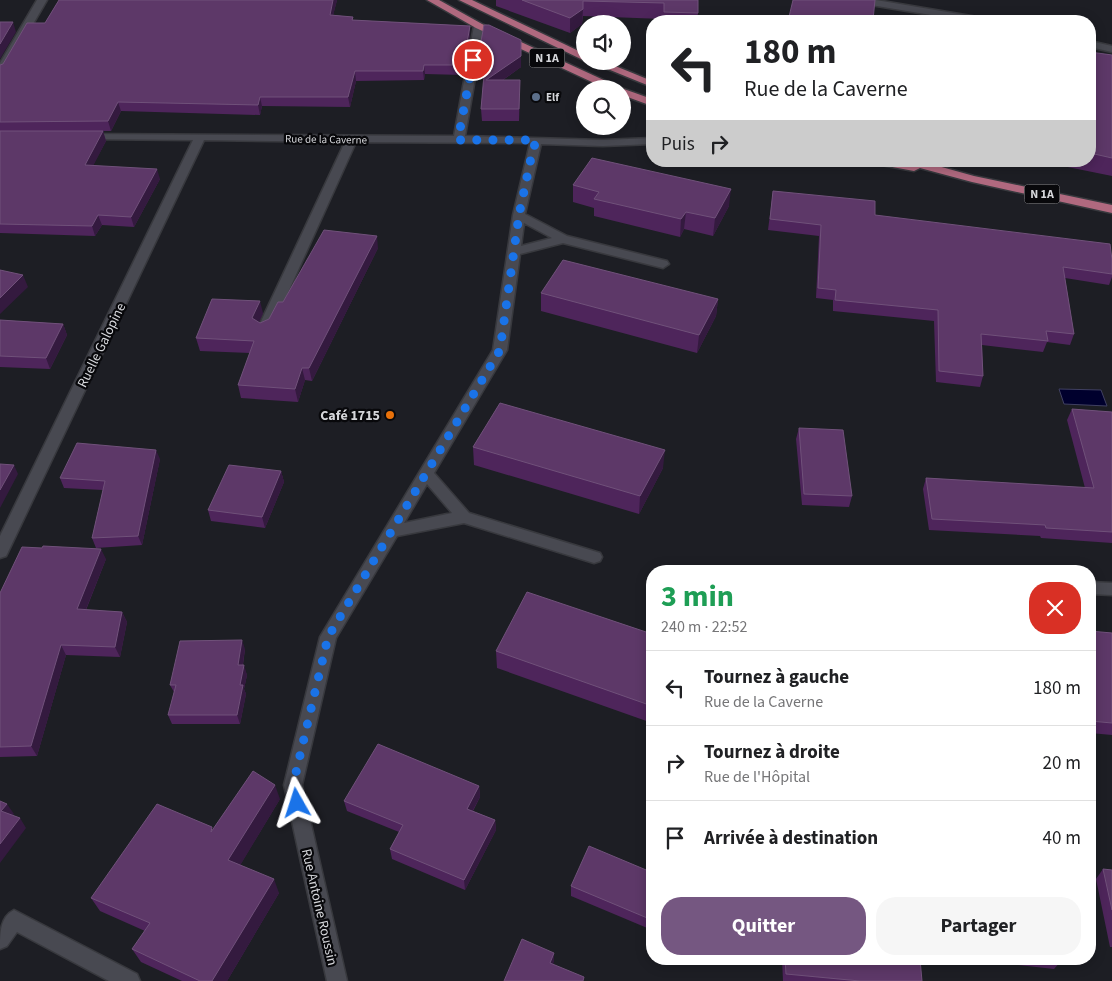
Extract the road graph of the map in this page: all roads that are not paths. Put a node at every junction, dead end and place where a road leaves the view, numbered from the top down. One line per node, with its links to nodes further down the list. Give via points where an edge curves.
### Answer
1 (42, 0): 11 (street)
2 (432, 0): 6 (main road, N 1A)
3 (464, 0): 9 (main road, N 1A)
4 (859, 0): 5 (street)
5 (948, 15)
6 (479, 26): 12 (main road, N 1A); 19 (street)
7 (1096, 45): 8 (street)
8 (1112, 49)
9 (576, 54)
10 (616, 70): 13 (main road)
11 (0, 72)
12 (596, 80)
13 (646, 82)
14 (631, 95): 15 (main road)
15 (646, 101)
16 (76, 136): 17 (street, Rue de la Caverne)
17 (200, 136): 18 (street, Rue de la Caverne); 34 (street, Ruelle Galopine)
18 (352, 139): 19 (street, Rue de la Caverne); 30 (street)
19 (458, 140): 20 (street, Rue de la Caverne)
20 (536, 140): 21 (street, Rue de la Caverne); 26 (street, Rue Antoine Roussin)
21 (646, 141)
22 (908, 167): 24 (main road, N 1A)
23 (928, 167): 24 (main road, N 1A)
24 (972, 179): 25 (main road, N 1A)
25 (1112, 209)
26 (519, 215): 27 (street); 28 (street, Rue Antoine Roussin)
27 (563, 239): 28 (street); 29 (street)
28 (514, 252): 31 (street, Rue Antoine Roussin, via 500,350)
29 (663, 264)
30 (264, 330)
31 (426, 473): 32 (street); 33 (street, Rue Antoine Roussin)
32 (464, 517): 33 (street); 35 (street)
33 (392, 531): 40 (street, Rue Antoine Roussin, via 328,637 293,785)
34 (0, 552)
35 (594, 557)
36 (1096, 588): 37 (street)
37 (1112, 588)
38 (0, 939): 39 (street, via 14,920)
39 (130, 981)
40 (337, 981)

